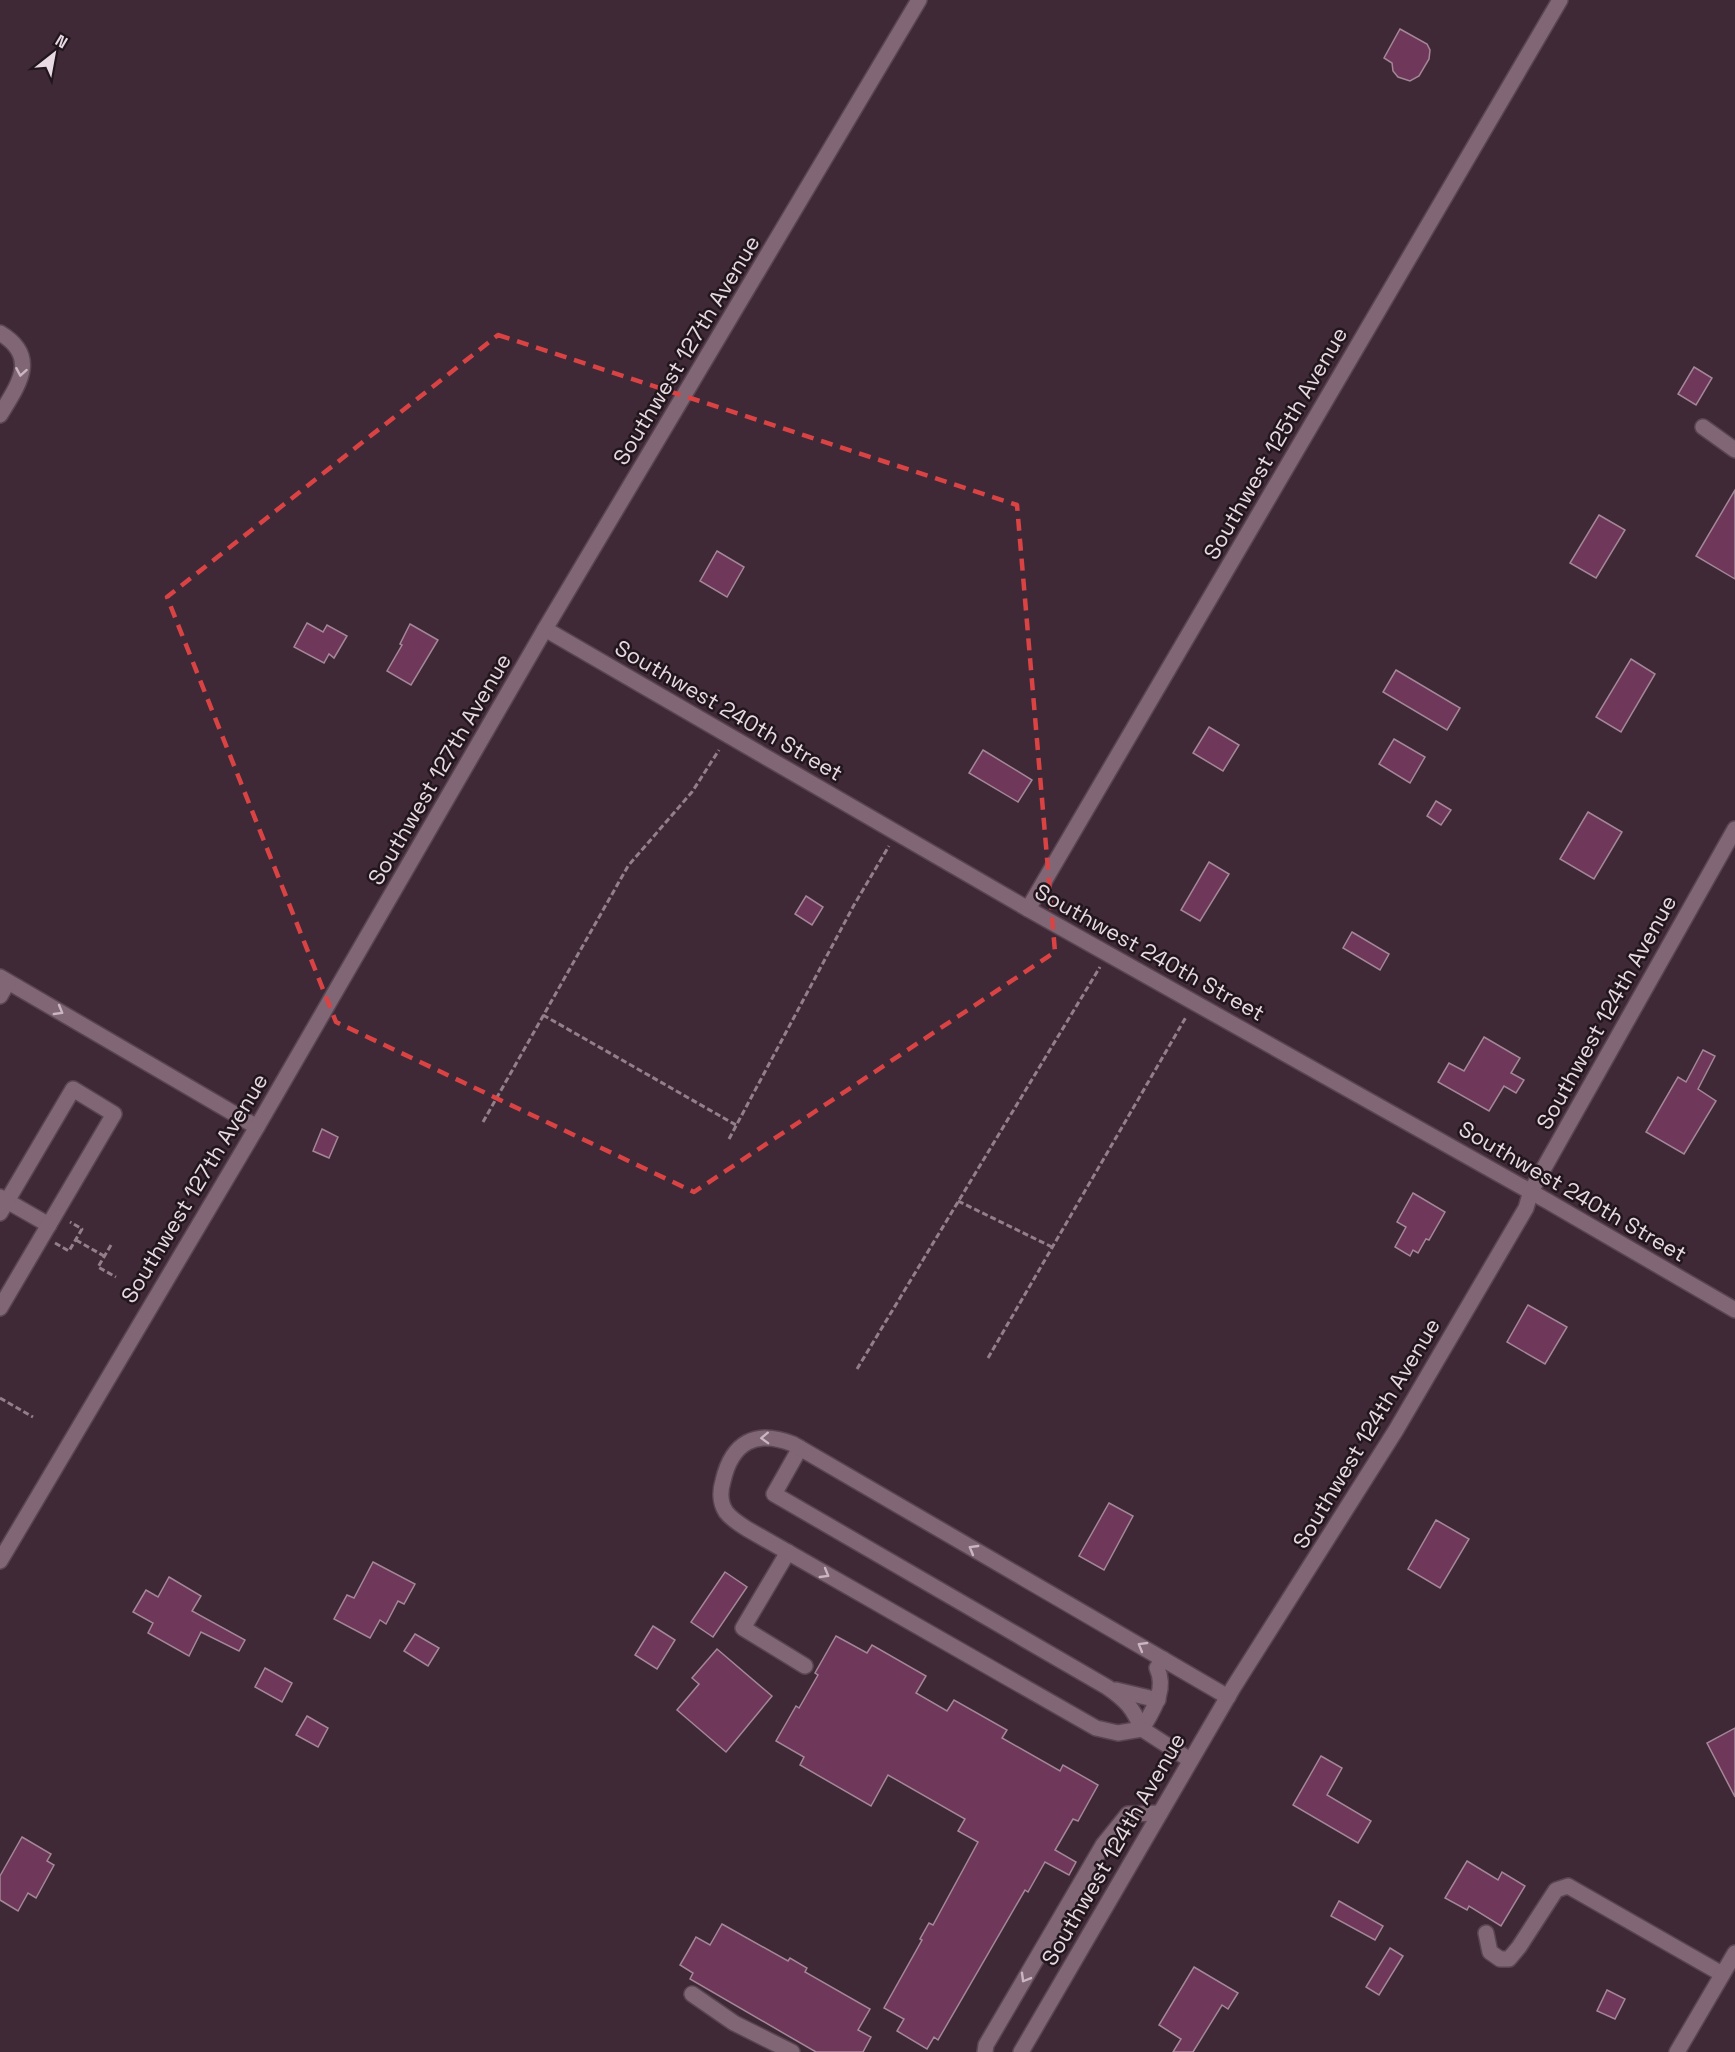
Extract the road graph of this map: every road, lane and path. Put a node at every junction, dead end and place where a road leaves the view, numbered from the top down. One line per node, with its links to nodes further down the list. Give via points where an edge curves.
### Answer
1 (919, 0): 7 (street, Southwest 127th Avenue)
2 (1560, 0): 11 (street, Southwest 125th Avenue)
3 (0, 333): 4 (street, one-way to 4, via 21,354 23,370)
4 (0, 415)
5 (1703, 427): 6 (street)
6 (1735, 450)
7 (545, 629): 8 (street, Southwest 240th Street); 19 (street, Southwest 127th Avenue)
8 (728, 736): 10 (street, Southwest 240th Street); 16 (path, via 692,792 628,866)
9 (1735, 830): 21 (street, Southwest 124th Avenue)
10 (897, 833): 11 (street, Southwest 240th Street); 18 (path, via 848,915)
11 (1028, 909): 12 (street, Southwest 240th Street)
12 (1108, 954): 15 (street, Southwest 240th Street); 22 (path)
13 (4, 979): 14 (street); 19 (street, one-way to 19)
14 (0, 996)
15 (1194, 1003): 21 (street, Southwest 240th Street); 28 (path)
16 (543, 1015): 17 (path); 18 (path)
17 (483, 1122)
18 (736, 1125): 20 (path)
19 (257, 1127): 39 (street, Southwest 127th Avenue)
20 (729, 1139)
21 (1531, 1191): 32 (street, Southwest 240th Street); 43 (street, Southwest 124th Avenue, via 1526,1208 1396,1430)
22 (958, 1201): 28 (path); 34 (path)
23 (2, 1203): 25 (street); 25 (street, via 73,1089 114,1114)
24 (64, 1218): 26 (path, via 82,1229)
25 (50, 1233): 26 (path, via 69,1251); 31 (street)
26 (76, 1240): 29 (path)
27 (111, 1245): 29 (path)
28 (1052, 1247): 33 (path)
29 (104, 1256): 30 (path, via 98,1267)
30 (116, 1277)
31 (0, 1308)
32 (1735, 1310)
33 (988, 1358)
34 (857, 1369)
35 (0, 1398): 36 (path)
36 (33, 1417)
37 (800, 1448): 38 (street, one-way to 38, via 779,1438 755,1439 739,1448 726,1464 721,1486 727,1513); 40 (street, one-way to 37); 42 (street, via 774,1494)
38 (788, 1552): 41 (street, via 743,1628); 45 (street, one-way to 45, via 1096,1728 1118,1733)
39 (0, 1561)
40 (1163, 1659): 43 (street); 44 (street, via 1157,1668 1161,1684)
41 (805, 1666)
42 (1107, 1687): 44 (street); 45 (street, via 1126,1701)
43 (1228, 1697): 46 (street, Southwest 124th Avenue)
44 (1158, 1700): 45 (street)
45 (1142, 1729): 46 (street)
46 (1190, 1760): 47 (street, Southwest 124th Avenue)
47 (1160, 1813): 53 (street, one-way to 53, via 1128,1814 1103,1845); 54 (street, Southwest 124th Avenue)
48 (1486, 1933): 50 (street, via 1490,1952 1500,1959 1509,1959 1556,1890 1568,1886)
49 (1735, 1953): 50 (street)
50 (1722, 1974): 55 (street)
51 (692, 1994): 52 (street, via 734,2023)
52 (792, 2052)
53 (985, 2052)
54 (1021, 2052)
55 (1677, 2052)

